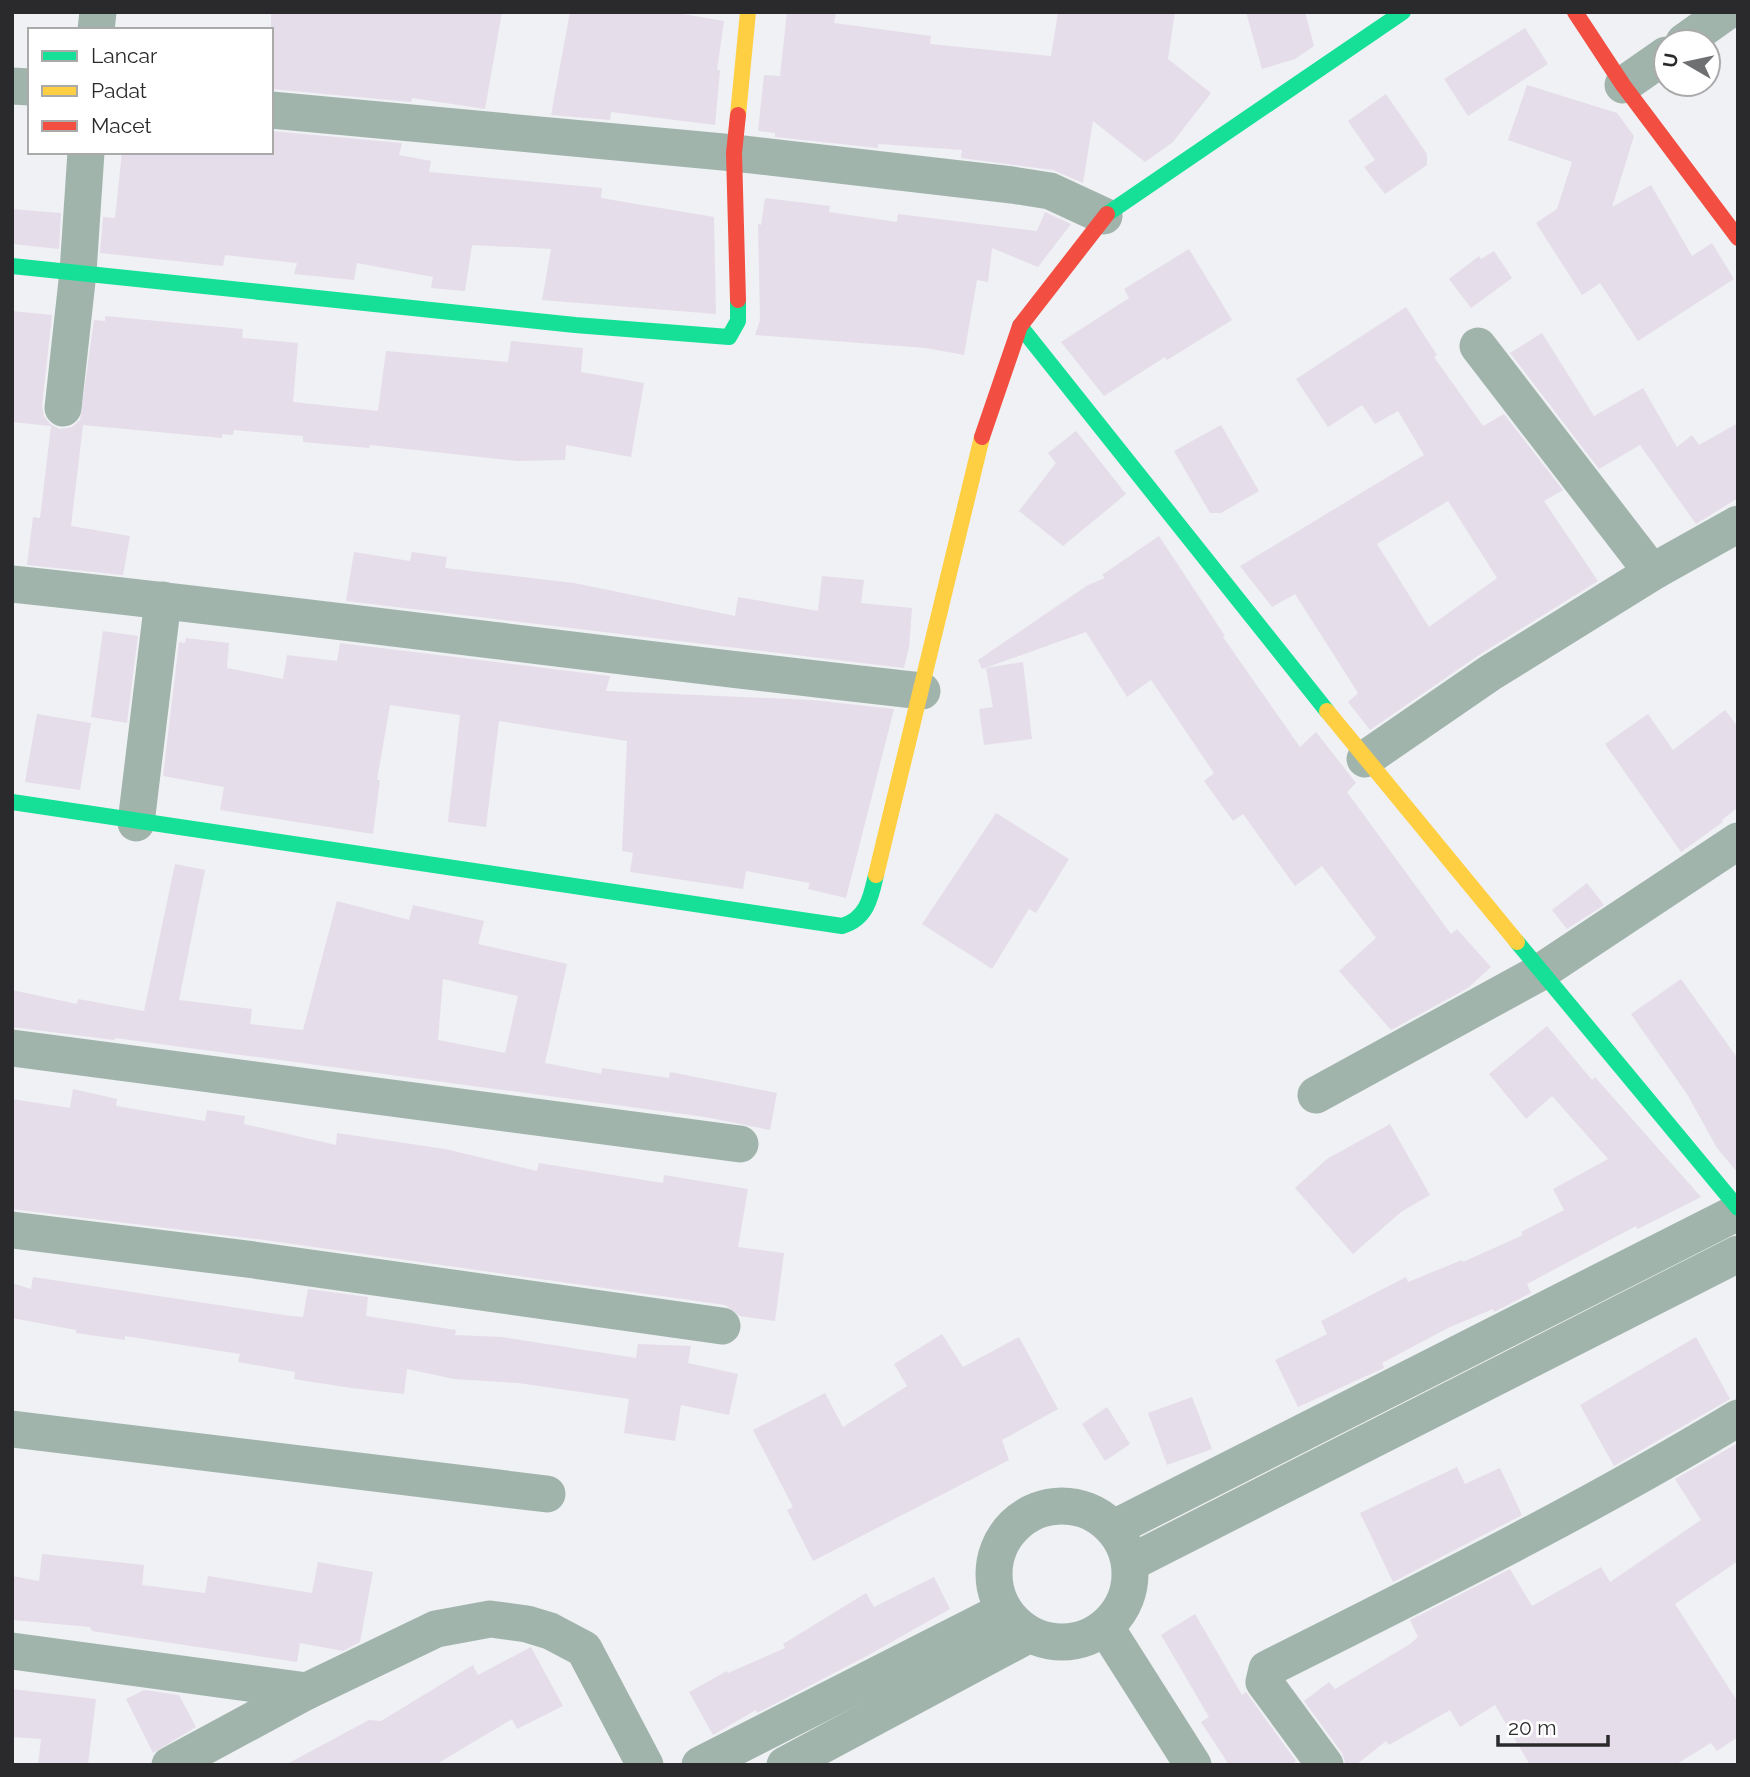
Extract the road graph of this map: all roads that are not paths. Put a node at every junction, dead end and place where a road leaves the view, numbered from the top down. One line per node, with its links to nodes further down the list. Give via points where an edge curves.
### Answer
1 (748, 12): 9 (street)
2 (1403, 12): 11 (street)
3 (1574, 12): 7 (street)
4 (1726, 12): 5 (street)
5 (1704, 28)
6 (1652, 65): 7 (street)
7 (1623, 85): 12 (street)
8 (273, 110): 9 (street)
9 (734, 153): 11 (street, via 1025,187 1072,199); 14 (street, via 738,321 729,337 575,325)
10 (86, 154): 14 (street)
11 (1104, 216): 15 (street)
12 (1738, 238)
13 (12, 266): 14 (street)
14 (78, 271): 17 (street)
15 (1020, 326): 22 (street, via 982,438); 23 (street)
16 (1478, 346): 19 (street, via 1644,563)
17 (62, 408)
18 (1738, 524): 19 (street)
19 (1656, 570): 23 (street, via 1490,673)
20 (12, 584): 21 (street)
21 (163, 600): 22 (street, via 632,660); 25 (street)
22 (922, 691): 25 (street, via 865,914 842,926)
23 (1365, 759): 27 (street)
24 (12, 802): 25 (street)
25 (136, 823)
26 (1738, 841): 27 (street)
27 (1539, 973): 29 (street); 31 (street)
28 (12, 1048): 30 (street)
29 (1316, 1095)
30 (740, 1144)
31 (1738, 1210): 38 (street)
32 (12, 1230): 34 (street)
33 (1738, 1254): 39 (street)
34 (722, 1326)
35 (1738, 1418): 49 (street, via 1443,1581 1267,1669 1264,1682)
36 (12, 1429): 37 (street)
37 (547, 1494)
38 (1114, 1528): 39 (street); 40 (street, via 1091,1510 1063,1504 1034,1510 1010,1527 995,1554 993,1583)
39 (1130, 1563): 41 (street, via 1130,1587 1121,1610)
40 (1015, 1623): 41 (street, via 1054,1643 1081,1640); 46 (street); 47 (street)
41 (1106, 1628): 48 (street)
42 (12, 1651): 43 (street)
43 (307, 1690): 44 (street); 45 (street, via 436,1629 490,1619 527,1624 584,1649)
44 (170, 1765)
45 (645, 1765)
46 (701, 1765)
47 (785, 1765)
48 (1193, 1765)
49 (1325, 1765)

